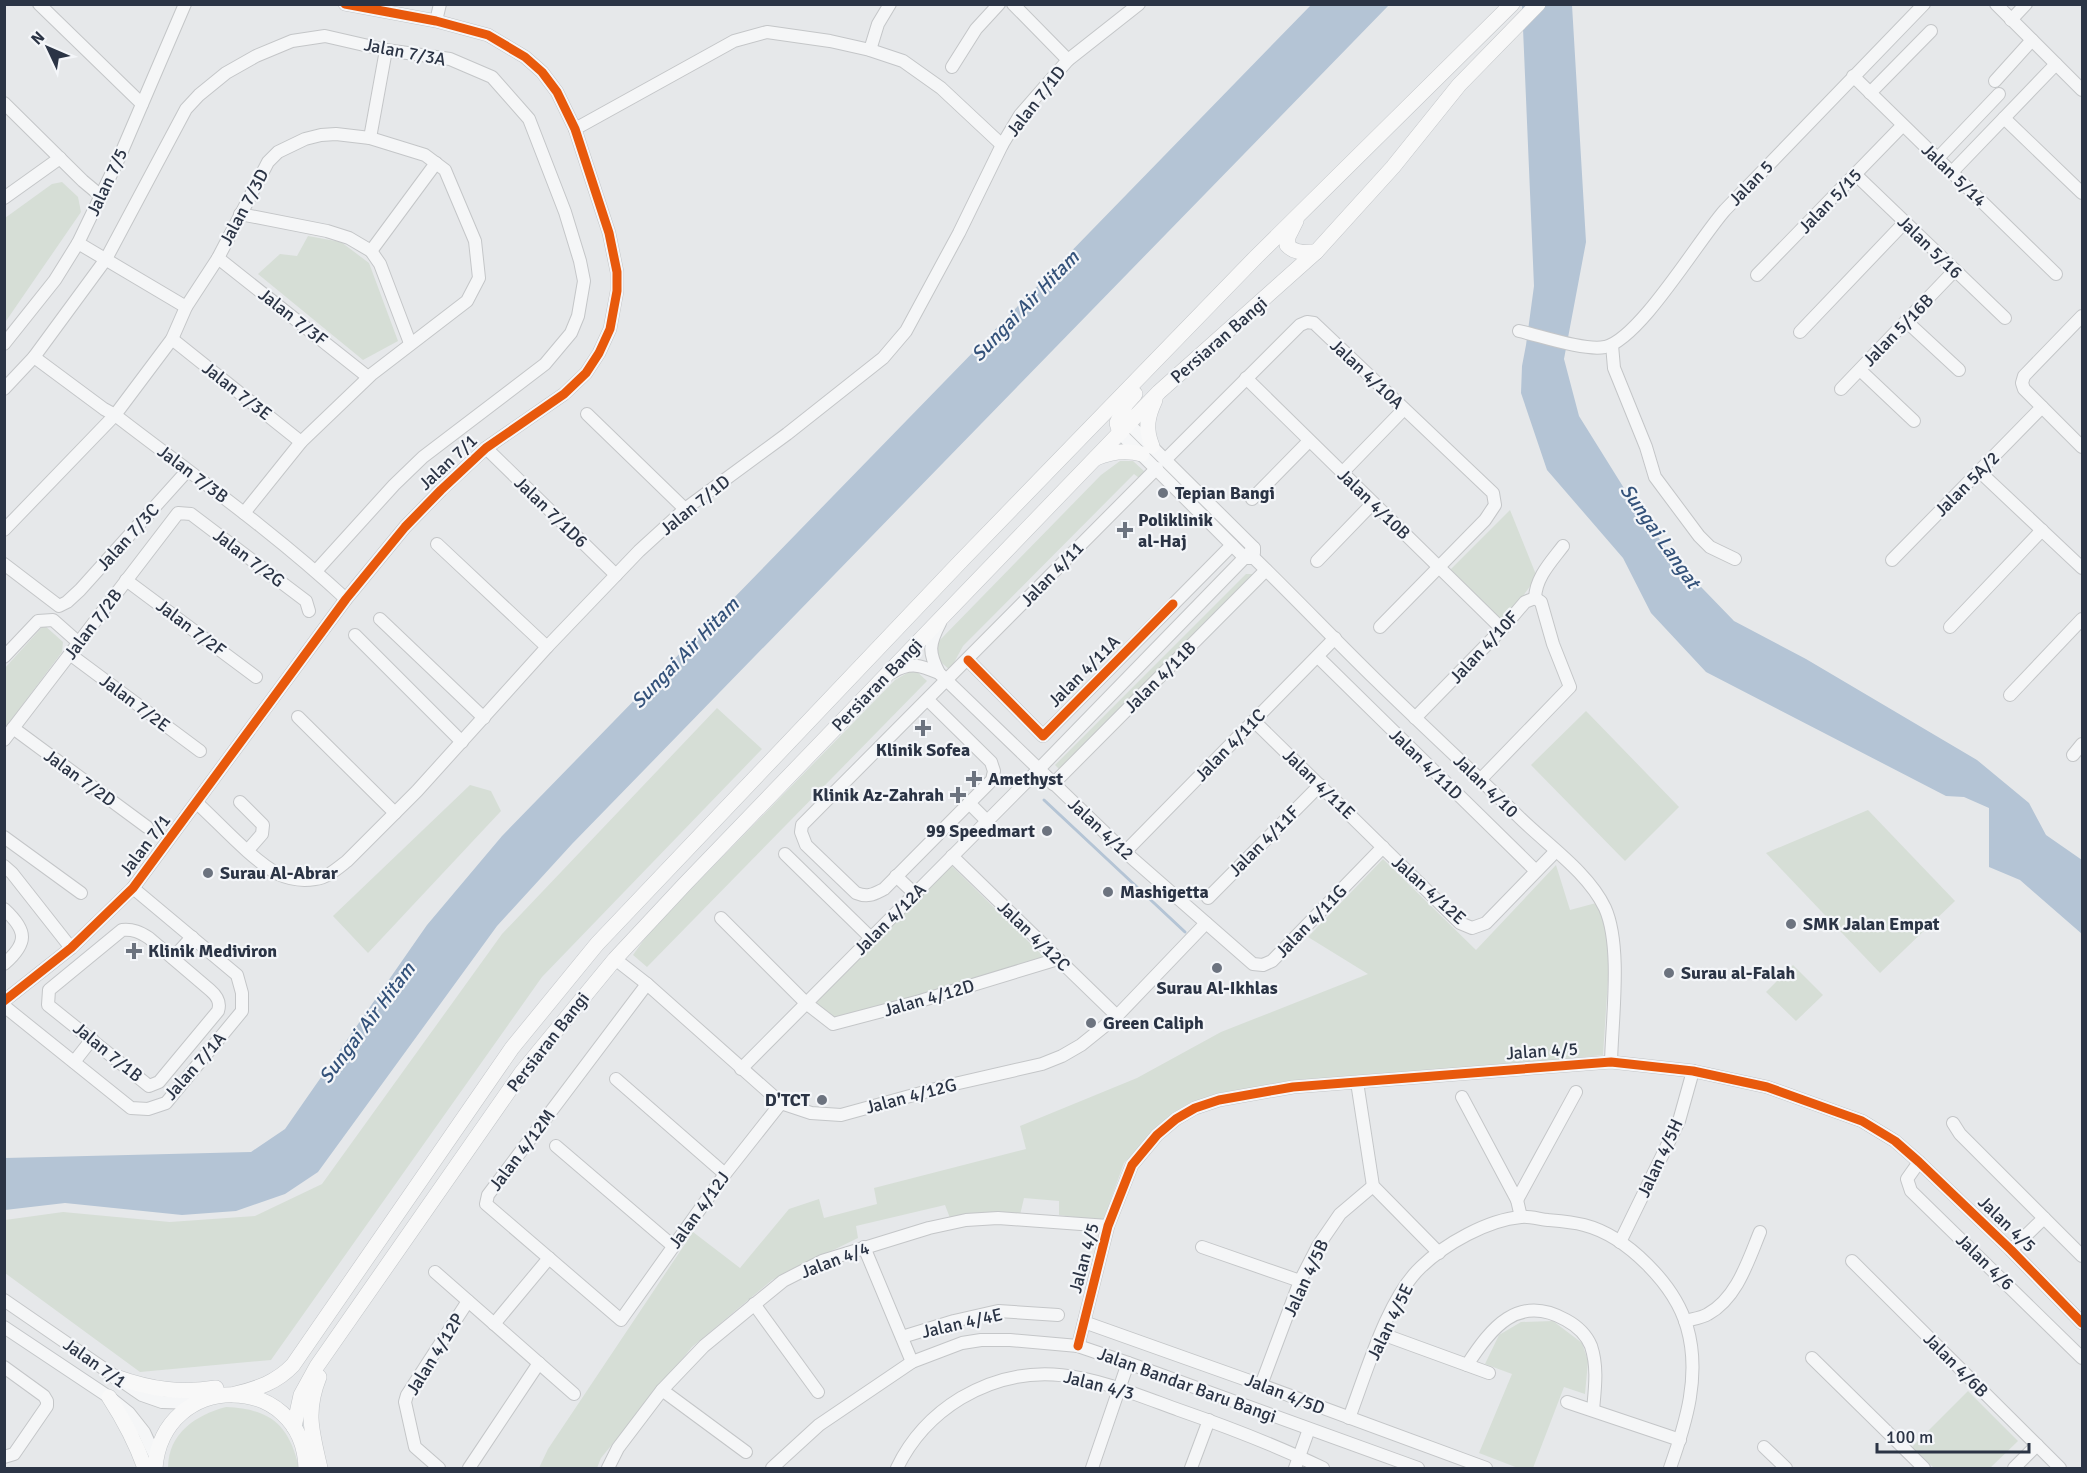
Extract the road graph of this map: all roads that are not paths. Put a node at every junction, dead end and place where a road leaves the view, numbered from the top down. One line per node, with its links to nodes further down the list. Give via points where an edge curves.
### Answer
1 (39, 4): 29 (street)
2 (345, 4): 15 (street, Jalan 7/1)
3 (440, 4): 15 (street)
4 (890, 4): 19 (street, via 878,24)
5 (999, 4): 22 (street, via 976,29)
6 (1013, 4): 20 (street)
7 (1139, 4): 20 (street, Jalan 7/1D)
8 (1512, 4): 43 (main road, Persiaran Bangi)
9 (1538, 4): 48 (main road, Persiaran Bangi, via 1459,85 1393,167)
10 (1924, 4): 23 (street, Jalan 5)
11 (1996, 4): 14 (street)
12 (2026, 4): 14 (street)
13 (180, 7): 29 (street, Jalan 7/5)
14 (2011, 20): 17 (street)
15 (436, 21): 32 (street, Jalan 7/1, via 488,35 525,57 557,93)
16 (1931, 31): 26 (street)
17 (2032, 40): 21 (street); 24 (street)
18 (386, 50): 33 (street); 51 (street, Jalan 7/3A, via 325,36 292,41 226,73 186,109); 108 (street, Jalan 7/3A, via 450,60 492,77 529,119 565,212 584,280 571,333 545,364 423,458)
19 (870, 50): 32 (street, via 767,32 734,41); 34 (street, via 903,61 941,87)
20 (1068, 60): 34 (street, Jalan 7/1D, via 1020,115)
21 (2056, 64): 25 (street); 30 (street)
22 (952, 67)
23 (1853, 76): 26 (street, Jalan 5/14); 64 (street, Jalan 5, via 1725,210 1661,296)
24 (1995, 81)
25 (2082, 90)
26 (1870, 93): 31 (street, Jalan 5/14)
27 (1999, 94): 36 (street)
28 (4, 103): 35 (street)
29 (142, 104): 41 (street, Jalan 7/5)
30 (2004, 118): 38 (street); 40 (street)
31 (1902, 126): 36 (street, Jalan 5/14); 39 (street, Jalan 5/15)
32 (575, 129): 82 (street, Jalan 7/1, via 609,234 617,272 610,329 586,373 564,394)
33 (370, 138): 37 (street, Jalan 7/3D, via 424,155); 44 (street, Jalan 7/3D, via 321,135 278,152 268,162)
34 (1002, 145): 91 (street, Jalan 7/1D, via 960,233 906,331 883,358)
35 (60, 158): 41 (street); 42 (street)
36 (1938, 159): 38 (street, Jalan 5/14)
37 (436, 163): 47 (street); 62 (street, via 445,170 475,241 479,278 467,301)
38 (1952, 172): 53 (street, Jalan 5/14)
39 (1856, 175): 45 (street, Jalan 5/16); 54 (street, Jalan 5/15)
40 (2082, 193)
41 (101, 196): 46 (street, Jalan 7/5)
42 (4, 198)
43 (1300, 213): 48 (main road, via 1287,245 1293,250); 49 (main road, Persiaran Bangi)
44 (240, 214): 47 (street, via 327,231); 50 (street, Jalan 7/3D)
45 (1905, 222): 52 (street, Jalan 5/16); 60 (street)
46 (78, 243): 51 (street); 63 (street, Jalan 7/5, via 55,280)
47 (372, 251): 62 (street)
48 (1316, 252): 72 (main road, Persiaran Bangi)
49 (1256, 257): 78 (main road, via 1240,285 1126,404); 94 (main road, Persiaran Bangi)
50 (218, 258): 55 (street, Jalan 7/3D); 68 (street, Jalan 7/3F)
51 (106, 259): 55 (street); 65 (street, Jalan 7/3A)
52 (1955, 270): 57 (street, Jalan 5/16); 58 (street, Jalan 5/16B)
53 (2056, 274)
54 (1757, 275)
55 (186, 307): 61 (street, Jalan 7/3D)
56 (2082, 316): 73 (street, via 2024,376 2024,389)
57 (2005, 318)
58 (1906, 321): 66 (street, Jalan 5/16B); 67 (street)
59 (1519, 331): 64 (street, via 1596,348)
60 (1800, 332)
61 (172, 339): 76 (street, Jalan 7/3D); 80 (street, Jalan 7/3E)
62 (410, 343): 68 (street)
63 (4, 344)
64 (1612, 345): 101 (street, via 1614,368 1655,477 1699,536 1710,547)
65 (34, 357): 70 (street, Jalan 7/3A); 76 (street, Jalan 7/3B)
66 (1860, 370): 71 (street, Jalan 5/16B); 77 (street)
67 (1959, 370)
68 (368, 377): 80 (street)
69 (1246, 378): 74 (street, Jalan 4/10A, via 1300,325 1314,323); 79 (street, Jalan 4/10B); 85 (street, Jalan 4/10A)
70 (4, 389)
71 (1841, 389)
72 (1159, 392): 78 (main road, Persiaran Bangi); 83 (main road, via 1148,417)
73 (2042, 408): 81 (street); 87 (street, Jalan 5A/2)
74 (1404, 409): 88 (street); 105 (street, Jalan 4/10A, via 1493,493 1495,505 1490,513)
75 (587, 414): 91 (street)
76 (115, 415): 86 (street, Jalan 7/3B); 95 (street, Jalan 7/3D)
77 (1914, 421)
78 (1122, 426): 83 (street, Jalan 4/10); 84 (main road, Persiaran Bangi); 94 (main road, via 1102,428 1020,512)
79 (1309, 441): 88 (street, Jalan 4/10B); 89 (street)
80 (301, 442): 93 (street)
81 (2082, 445)
82 (486, 448): 109 (street, Jalan 7/1D6); 112 (street, Jalan 7/1, via 405,527)
83 (1147, 450): 84 (main road, via 1108,453); 85 (street, Jalan 4/10)
84 (1096, 458): 114 (main road, Persiaran Bangi)
85 (1164, 460): 98 (street, Jalan 4/10); 100 (street, Jalan 4/10); 127 (street, Jalan 4/11)
86 (187, 471): 93 (street, Jalan 7/3B); 104 (street, Jalan 7/3C, via 67,602 59,606)
87 (1980, 472): 96 (street); 102 (street, Jalan 5A/2)
88 (1342, 473): 90 (street, Jalan 4/10B)
89 (1252, 499)
90 (1373, 503): 103 (street); 105 (street, Jalan 4/10B)
91 (686, 509): 109 (street, Jalan 7/1D)
92 (183, 512): 110 (street, Jalan 7/2B, via 174,517); 113 (street, Jalan 7/2G, via 191,514 306,601)
93 (244, 513): 108 (street, Jalan 7/3B)
94 (1003, 520): 230 (main road, Persiaran Bangi, via 597,944 512,1048)
95 (4, 530)
96 (2042, 530): 106 (street); 118 (street)
97 (437, 544): 123 (street)
98 (1232, 545): 100 (street, Jalan 4/10); 138 (street, Jalan 4/11A)
99 (1563, 546): 111 (street, via 1540,577)
100 (1251, 554): 107 (street, Jalan 4/10); 142 (street, Jalan 4/11A)
101 (1735, 559)
102 (1892, 560)
103 (1317, 561)
104 (4, 564)
105 (1439, 567): 117 (street); 119 (street, Jalan 4/10B)
106 (2082, 568)
107 (1266, 570): 121 (street, Jalan 4/10); 147 (street, Jalan 4/11B)
108 (316, 571): 112 (street, Jalan 7/3B)
109 (616, 575): 123 (street, Jalan 7/1D)
110 (126, 580): 122 (street, Jalan 7/2B); 128 (street, Jalan 7/2F)
111 (1535, 598): 119 (street, Jalan 4/10F, via 1526,602); 146 (street, Jalan 4/10F, via 1541,602 1569,689)
112 (346, 599): 150 (street, Jalan 7/1)
113 (309, 611)
114 (945, 614): 129 (street, Jalan 4/12, via 930,645 931,658); 130 (main road, Persiaran Bangi)
115 (380, 619): 134 (street)
116 (2082, 619): 131 (street)
117 (1380, 627)
118 (1950, 627)
119 (1503, 629): 135 (street, Jalan 4/10F)
120 (355, 635): 140 (street)
121 (1335, 638): 126 (street, Jalan 4/11C); 135 (street, Jalan 4/10)
122 (79, 643): 124 (street, Jalan 7/2B); 125 (street, via 53,620 38,621)
123 (547, 648): 134 (street, Jalan 7/1D)
124 (71, 655): 137 (street, Jalan 7/2B); 143 (street, Jalan 7/2E)
125 (4, 657)
126 (1317, 657): 136 (street, Jalan 4/11C); 163 (street, Jalan 4/11D)
127 (968, 660): 129 (street, Jalan 4/11); 138 (street)
128 (256, 677)
129 (943, 677): 130 (street, Jalan 4/12, via 914,664); 132 (street); 145 (street, Jalan 4/12)
130 (883, 679): 178 (main road, Persiaran Bangi)
131 (2010, 695)
132 (928, 700): 151 (street, via 991,762 992,780); 164 (street, via 802,825 806,845 856,893 871,895)
133 (298, 717): 152 (street)
134 (484, 718): 140 (street, Jalan 7/1D)
135 (1415, 718): 146 (street, Jalan 4/10)
136 (1254, 721): 148 (street, Jalan 4/11E); 158 (street, Jalan 4/11C)
137 (14, 728): 139 (street, Jalan 7/2B); 154 (street, Jalan 7/2D)
138 (1043, 736): 142 (street)
139 (4, 740)
140 (462, 742): 152 (street, Jalan 7/1D)
141 (2082, 744): 144 (street)
142 (1057, 750): 145 (street, Jalan 4/11A)
143 (200, 751)
144 (2073, 755)
145 (1038, 770): 147 (street, Jalan 4/12); 153 (street, Jalan 4/12A)
146 (1480, 780): 159 (street, Jalan 4/10)
147 (1053, 784): 158 (street, Jalan 4/12)
148 (1320, 785): 156 (street, Jalan 4/11E); 170 (street, Jalan 4/11F)
149 (240, 802): 157 (street, via 263,825 262,834)
150 (196, 803): 157 (street, Jalan 7/1D); 166 (street, Jalan 7/1)
151 (969, 803): 153 (street); 164 (street)
152 (396, 813): 157 (street, Jalan 7/1D, via 347,861 317,879 280,875)
153 (987, 821): 161 (street, Jalan 4/12A)
154 (147, 827)
155 (4, 837): 168 (street)
156 (1383, 847): 163 (street, Jalan 4/12E, via 1460,924 1472,927 1486,923); 173 (street, Jalan 4/11G, via 1268,964 1253,964)
157 (248, 850)
158 (1125, 852): 173 (street, Jalan 4/12)
159 (1555, 852): 163 (street, Jalan 4/12E); 188 (street, Jalan 4/10, via 1594,890 1611,924 1615,948)
160 (785, 854): 175 (street)
161 (952, 856): 169 (street, Jalan 4/12A); 179 (street, Jalan 4/12C)
162 (4, 866): 167 (street)
163 (1536, 871)
164 (896, 876): 169 (street)
165 (4, 877): 167 (street)
166 (134, 888): 174 (street, Jalan 7/1A); 176 (street, Jalan 7/1)
167 (26, 891): 176 (street)
168 (81, 893)
169 (915, 894): 175 (street, Jalan 4/12A)
170 (1208, 898)
171 (4, 909): 180 (street, via 19,925 22,944)
172 (721, 918): 183 (street)
173 (1206, 923): 185 (street, Jalan 4/12G)
174 (192, 937): 177 (street); 187 (street, Jalan 7/1A, via 237,975 242,1011 166,1103 148,1109 131,1108)
175 (871, 938): 183 (street, Jalan 4/12A)
176 (71, 948): 182 (street, Jalan 7/1)
177 (173, 958): 186 (street, Jalan 7/1B, via 139,932 122,930 49,990 48,1005); 186 (street, Jalan 7/1B, via 210,990 220,1006 159,1082 149,1086)
178 (615, 959): 181 (street, Jalan 4/12G); 229 (main road, Persiaran Bangi, via 522,1072)
179 (1058, 959): 183 (street, Jalan 4/12D, via 837,1024 830,1023); 185 (street, Jalan 4/12C)
180 (4, 964)
181 (647, 984): 189 (street, Jalan 4/12G); 213 (street, Jalan 4/12M, via 488,1195 486,1204)
182 (4, 1001)
183 (806, 1003): 189 (street, Jalan 4/12A)
184 (4, 1006): 187 (street, Jalan 7/1A)
185 (1116, 1016): 195 (street, Jalan 4/12G, via 1081,1046 1042,1064 841,1115 811,1113)
186 (92, 1040): 187 (street)
187 (74, 1062)
188 (1611, 1062): 190 (street, Jalan 4/5); 192 (street, Jalan 4/5)
189 (741, 1069): 195 (street, Jalan 4/12G)
190 (1693, 1071): 198 (street, Jalan 4/5, via 1767,1087 1862,1121 1895,1141); 206 (street, Jalan 4/5H, via 1679,1121)
191 (616, 1079): 199 (street)
192 (1357, 1082): 200 (street); 204 (street, Jalan 4/5, via 1293,1087 1219,1100 1186,1114 1157,1135 1132,1165)
193 (1575, 1092): 201 (street)
194 (1462, 1097): 201 (street)
195 (781, 1103): 199 (street, Jalan 4/12J)
196 (1953, 1123): 203 (street)
197 (556, 1146): 207 (street)
198 (1919, 1162): 210 (street, Jalan 4/5); 233 (street, Jalan 4/6, via 1907,1179 1911,1191)
199 (725, 1174): 207 (street, Jalan 4/12J)
200 (1373, 1186): 211 (street); 216 (street, Jalan 4/5B, via 1340,1214)
201 (1517, 1200): 202 (street)
202 (1521, 1217): 206 (street, Jalan 4/5E, via 1586,1226); 211 (street, Jalan 4/5E, via 1489,1225)
203 (2044, 1218): 210 (street); 212 (street)
204 (1108, 1226): 208 (street, Jalan 4/4, via 998,1218 966,1220); 223 (street, Jalan 4/5)
205 (1760, 1232): 222 (street, via 1728,1297 1708,1314)
206 (1620, 1242): 222 (street, Jalan 4/5E, via 1648,1265 1673,1294)
207 (673, 1246): 221 (street, Jalan 4/12J)
208 (864, 1247): 219 (street, Jalan 4/4, via 783,1281); 228 (street)
209 (1202, 1247): 216 (street)
210 (2011, 1250): 225 (street, Jalan 4/5)
211 (1439, 1252): 227 (street, Jalan 4/5E, via 1410,1279)
212 (2082, 1256)
213 (549, 1258): 221 (street, Jalan 4/12M); 224 (street)
214 (1852, 1261): 256 (street, Jalan 4/6B)
215 (435, 1272): 218 (street)
216 (1300, 1281): 241 (street, Jalan 4/5B)
217 (4, 1300): 240 (street, Jalan 7/1)
218 (468, 1301): 224 (street); 264 (street, Jalan 4/12P, via 405,1402 415,1447)
219 (754, 1304): 243 (street, Jalan 4/4, via 704,1346); 244 (street)
220 (1058, 1315): 228 (street, Jalan 4/4E, via 998,1311)
221 (621, 1320)
222 (1685, 1321): 255 (street, Jalan 4/5E, via 1693,1367 1690,1404)
223 (1084, 1322): 231 (street, Jalan 4/5); 241 (street, Jalan 4/5D)
224 (494, 1323): 235 (street)
225 (2082, 1323)
226 (4, 1327): 247 (street, Jalan 7/1)
227 (1382, 1334): 237 (street); 251 (street, Jalan 4/5E)
228 (902, 1337): 234 (street)
229 (337, 1339): 253 (main road, Persiaran Bangi, via 301,1395); 263 (main road, via 319,1376 310,1407)
230 (306, 1346): 240 (main road, via 256,1378 206,1390 165,1391); 245 (main road, Persiaran Bangi, via 293,1365 274,1380)
231 (1078, 1346): 234 (street, Jalan Bandar Baru Bangi, via 981,1340); 236 (street, Jalan Bandar Baru Bangi)
232 (1812, 1358): 276 (street)
233 (2082, 1358)
234 (912, 1362): 267 (street, Jalan Bandar Baru Bangi, via 819,1425)
235 (539, 1363): 246 (street); 265 (street)
236 (1128, 1363): 242 (street); 254 (street, Jalan Bandar Baru Bangi)
237 (1467, 1365): 239 (street); 250 (street, via 1481,1343 1508,1317 1530,1310 1558,1316 1581,1331 1591,1347 1597,1376)
238 (4, 1367): 259 (street, via 44,1396 47,1406 14,1454)
239 (1490, 1373)
240 (117, 1377): 249 (street, Jalan 7/1, via 154,1400)
241 (1261, 1385): 251 (street, Jalan 4/5D)
242 (1119, 1388): 252 (street, Jalan 4/3); 268 (street, Jalan 4/3, via 1045,1374 996,1381 949,1406 934,1419 917,1436); 269 (street)
243 (662, 1390): 258 (street); 266 (street, Jalan 4/4, via 618,1448)
244 (818, 1392)
245 (235, 1394): 249 (main road, Persiaran Bangi); 253 (main road, via 262,1400)
246 (574, 1394)
247 (109, 1397): 261 (main road)
248 (1567, 1402): 250 (street)
249 (195, 1403): 261 (main road, via 172,1422)
250 (1593, 1410): 255 (street)
251 (1349, 1418): 273 (street, Jalan 4/5D)
252 (1209, 1420): 260 (street, Jalan 4/3); 270 (street)
253 (294, 1427): 262 (main road)
254 (1309, 1429): 260 (street); 272 (street, Jalan Bandar Baru Bangi)
255 (1680, 1440): 274 (street, Jalan 4/5E)
256 (2037, 1445): 277 (street); 278 (street, Jalan 4/6B)
257 (1764, 1447): 275 (street)
258 (746, 1452)
259 (4, 1457)
260 (1297, 1463): 271 (street, Jalan 4/3)
261 (152, 1465)
262 (306, 1468)
263 (320, 1468)
264 (439, 1468)
265 (469, 1468)
266 (608, 1468)
267 (772, 1468)
268 (897, 1468)
269 (1092, 1468)
270 (1191, 1468)
271 (1323, 1468)
272 (1418, 1468)
273 (1486, 1468)
274 (1670, 1468)
275 (1786, 1468)
276 (1924, 1468)
277 (2013, 1468)
278 (2060, 1468)

